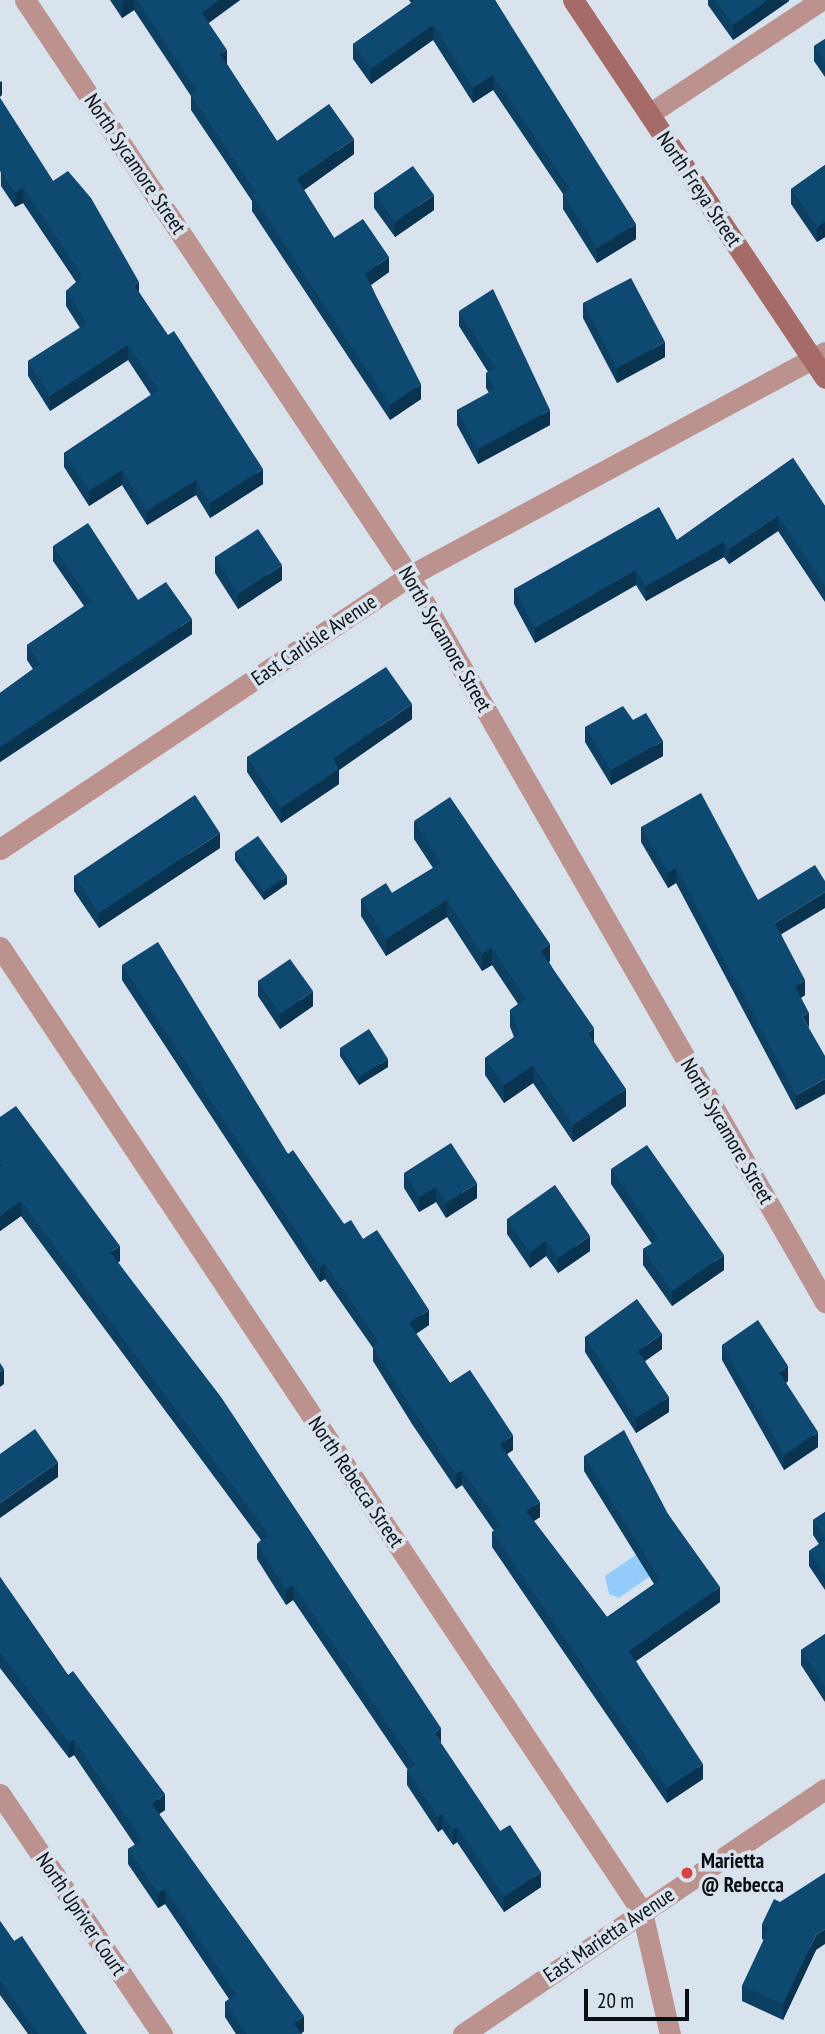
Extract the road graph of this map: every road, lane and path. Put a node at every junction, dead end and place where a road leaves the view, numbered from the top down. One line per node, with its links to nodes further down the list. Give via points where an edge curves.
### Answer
1 (25, 0): 7 (street, North Sycamore Street)
2 (573, 0): 4 (street, North Freya Street)
3 (821, 0): 4 (street)
4 (649, 114): 5 (street, North Freya Street)
5 (819, 356): 6 (street, North Freya Street); 7 (street, East Carlisle Avenue)
6 (825, 378)
7 (409, 576): 8 (street, East Carlisle Avenue); 10 (street, North Sycamore Street)
8 (0, 849)
9 (0, 947): 13 (street, North Rebecca Street)
10 (825, 1302)
11 (825, 1789): 13 (street, East Marietta Avenue)
12 (0, 1794): 14 (street, North Upriver Court)
13 (642, 1912): 15 (street, East Marietta Avenue); 16 (street, North Rebecca Street)
14 (162, 2034)
15 (463, 2034)
16 (670, 2034)

